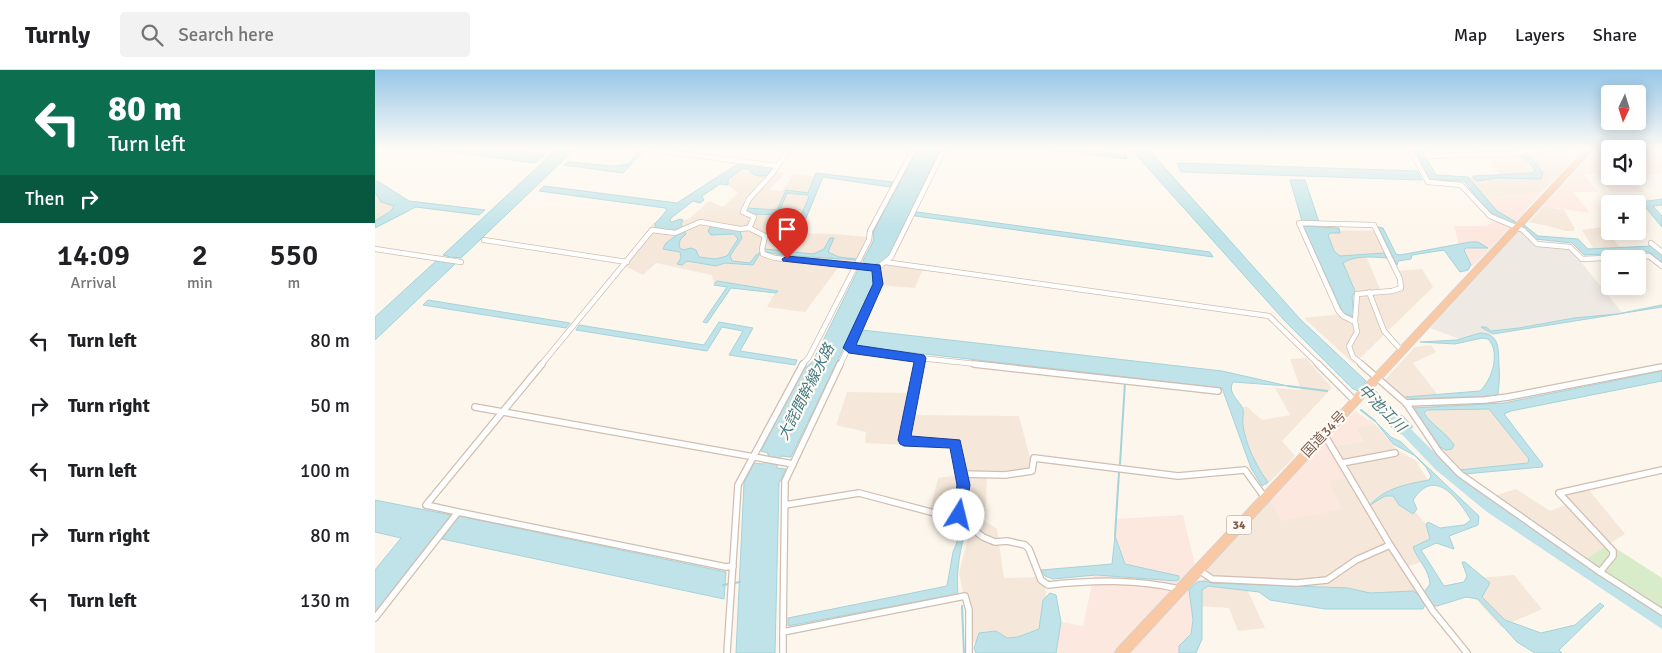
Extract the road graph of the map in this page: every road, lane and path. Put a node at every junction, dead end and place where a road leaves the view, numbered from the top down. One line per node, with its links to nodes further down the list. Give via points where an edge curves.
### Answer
1 (770, 176): 6 (street, via 749,199 743,212 753,217)
2 (899, 176): 15 (street, via 870,231)
3 (931, 176): 14 (street, via 891,257)
4 (1425, 176): 7 (street, via 1428,182 1461,184 1490,216)
5 (1565, 176): 7 (highway, 国道34号 / 34)
6 (749, 228): 13 (street, via 700,222 675,233 652,230); 15 (street, via 765,236 762,251 775,258)
7 (1516, 228): 16 (street, via 1523,230 1537,244 1570,247 1582,259 1649,256); 21 (highway, 国道34号 / 34)
8 (484, 240): 13 (street)
9 (1651, 243): 11 (street)
10 (375, 248): 12 (street)
11 (1662, 252)
12 (461, 262)
13 (627, 262): 29 (street)
14 (885, 262): 17 (street); 26 (street, via 1269,316)
15 (860, 265): 17 (street); 32 (street)
16 (1662, 266)
17 (877, 268): 20 (street, via 878,284)
18 (1369, 292): 19 (street, via 1357,294); 19 (street, via 1399,290 1401,287 1374,225 1299,223 1338,310); 21 (street, via 1382,329)
19 (1355, 322): 24 (street, via 1357,332 1349,346 1353,357)
20 (849, 348): 22 (street); 34 (street)
21 (1402, 351): 24 (highway, 国道34号 / 34)
22 (920, 358): 25 (street); 36 (street, via 904,440 955,444)
23 (1662, 367): 27 (street, via 1509,397)
24 (1375, 380): 26 (highway, 国道34号 / 34); 27 (street)
25 (1219, 391)
26 (1357, 399): 30 (highway, 国道34号 / 34)
27 (1406, 403): 44 (street, via 1439,452 1460,474)
28 (475, 407): 29 (street)
29 (503, 411): 32 (street); 39 (street, via 426,505)
30 (1324, 434): 33 (street); 37 (highway, 国道34号 / 34)
31 (1395, 453): 33 (street)
32 (752, 457): 34 (street); 42 (street, via 738,485)
33 (1342, 463): 41 (street)
34 (793, 464): 38 (street, via 785,480)
35 (1662, 470): 44 (street, via 1559,492 1613,551)
36 (962, 474): 37 (street, via 1005,475 1032,471 1034,458 1178,476 1245,470); 40 (street)
37 (1265, 498): 43 (highway, 国道34号 / 34)
38 (785, 505): 40 (street, via 859,493); 48 (street)
39 (458, 512): 42 (street); 47 (street)
40 (961, 520): 45 (street, via 995,542 1025,544 1041,580 1048,585 1097,579 1164,584)
41 (1390, 546): 43 (street, via 1356,560 1327,580 1297,583 1212,579); 53 (street, via 1433,611)
42 (733, 566): 49 (street)
43 (1198, 570): 45 (highway, 国道34号 / 34)
44 (1601, 572): 46 (street)
45 (1181, 589): 52 (highway, 国道34号 / 34)
46 (1662, 612)
47 (375, 618)
48 (783, 632): 50 (street); 51 (street, via 965,596 969,610)
49 (727, 653)
50 (783, 653)
51 (969, 653)
52 (1121, 653)
53 (1467, 653)

